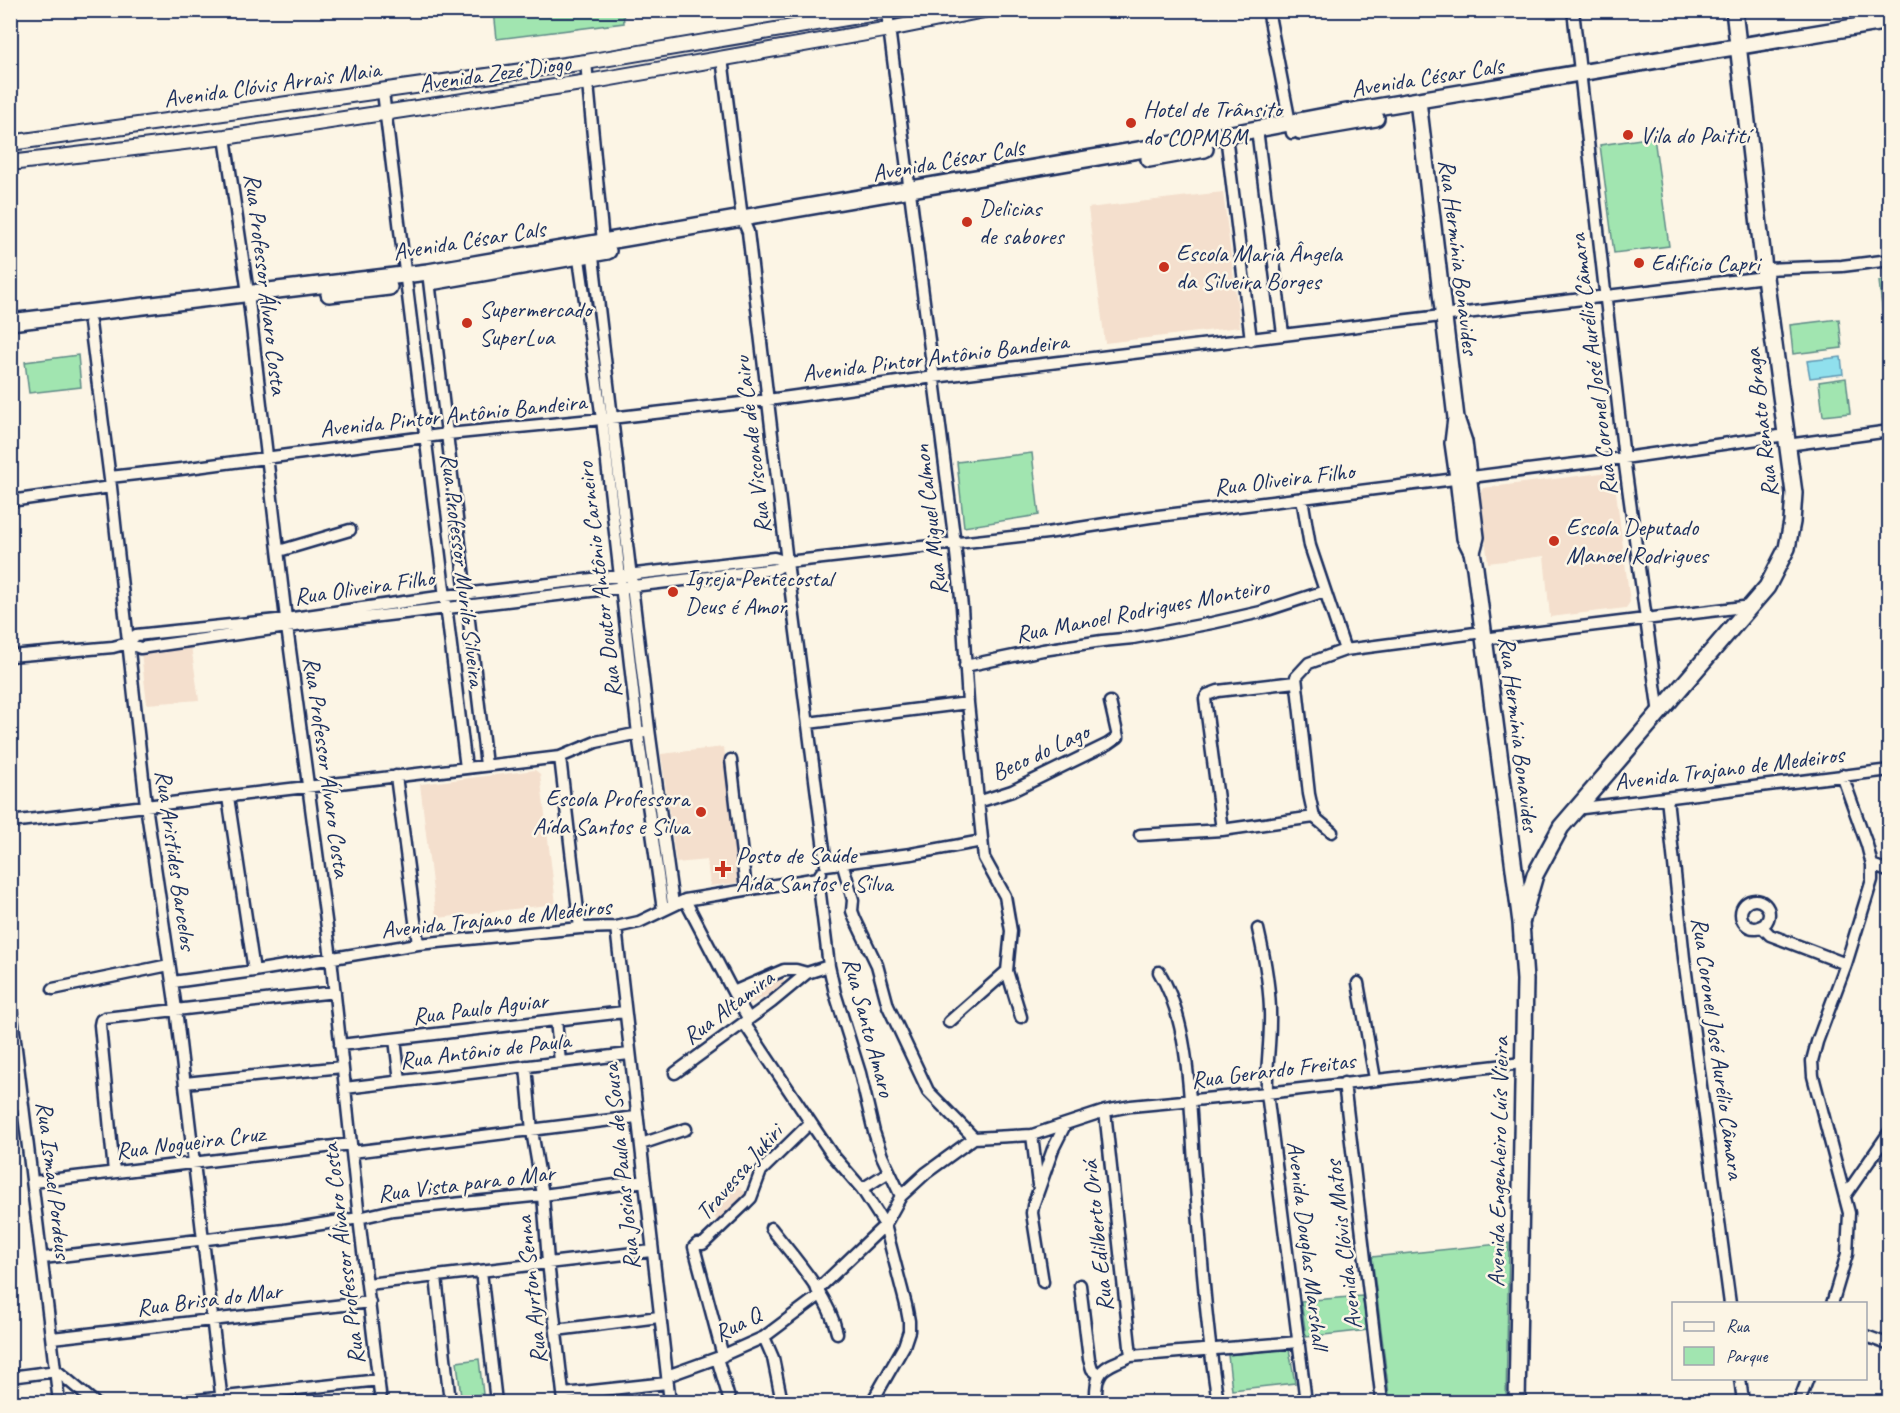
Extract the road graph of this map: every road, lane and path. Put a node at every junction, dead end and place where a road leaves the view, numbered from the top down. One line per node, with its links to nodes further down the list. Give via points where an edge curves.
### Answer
1 (984, 10): 7 (main road, Avenida Zezé Diogo)
2 (1268, 10): 17 (street)
3 (1573, 10): 12 (street, Rua Coronel José Aurélio Câmara)
4 (1734, 10): 9 (main road, Rua Renato Braga)
5 (890, 11): 7 (street, Rua Miguel Calmon); 11 (main road, Avenida Clóvis Arrais Maia)
6 (1890, 21): 9 (main road, Avenida César Cals)
7 (889, 29): 10 (main road, Avenida Zezé Diogo); 23 (street, Rua Miguel Calmon)
8 (1890, 31): 9 (main road, Avenida César Cals)
9 (1738, 52): 12 (main road, Avenida César Cals); 27 (main road, Rua Renato Braga)
10 (722, 57): 13 (main road, Avenida Zezé Diogo); 24 (street, Rua Visconde de Cairu)
11 (586, 62): 13 (street, Rua Doutor Antônio Carneiro); 14 (main road, Avenida Clóvis Arrais Maia)
12 (1580, 79): 15 (main road, Avenida César Cals); 30 (street, Rua Coronel José Aurélio Câmara)
13 (588, 82): 16 (main road, Avenida Zezé Diogo); 25 (street, Rua Doutor Antônio Carneiro)
14 (383, 92): 16 (street, Rua Professor Murilo Silveira); 21 (main road, Avenida Clóvis Arrais Maia)
15 (1418, 106): 17 (main road, Avenida César Cals); 32 (main road, Rua Hermínia Bonavides)
16 (386, 112): 19 (main road, Avenida Zezé Diogo); 29 (street, Rua Professor Murilo Silveira)
17 (1291, 128): 18 (main road, Avenida César Cals)
18 (1258, 134): 20 (main road, Avenida César Cals); 36 (street)
19 (225, 137): 22 (main road, Avenida Zezé Diogo); 31 (street, Rua Professor Álvaro Costa)
20 (1226, 140): 23 (main road, Avenida César Cals); 37 (street)
21 (10, 142)
22 (10, 163)
23 (911, 194): 24 (main road, Avenida César Cals); 40 (street, Rua Miguel Calmon)
24 (745, 222): 25 (main road, Avenida César Cals); 41 (street, Rua Visconde de Cairu)
25 (589, 248): 28 (main road, Avenida César Cals); 38 (street, Rua Doutor Antônio Carneiro); 39 (street, Rua Doutor Antônio Carneiro)
26 (1890, 260): 27 (street, Avenida Pintor Antônio Bandeira)
27 (1765, 273): 30 (street, Avenida Pintor Antônio Bandeira); 46 (main road, Rua Renato Braga)
28 (428, 277): 29 (main road, Avenida César Cals); 44 (street, Rua Professor Murilo Silveira)
29 (407, 280): 31 (main road, Avenida César Cals); 45 (street, Rua Professor Murilo Silveira)
30 (1605, 297): 32 (street, Avenida Pintor Antônio Bandeira); 48 (street, Rua Coronel José Aurélio Câmara)
31 (248, 299): 33 (main road, Avenida César Cals); 47 (street, Rua Professor Álvaro Costa)
32 (1444, 315): 36 (street, Avenida Pintor Antônio Bandeira); 49 (main road, Rua Hermínia Bonavides, via 1456,418 1453,443)
33 (90, 318): 34 (main road, Avenida César Cals); 35 (main road, Avenida César Cals); 50 (street, Rua Aristides Barcelos)
34 (10, 322)
35 (10, 332)
36 (1283, 334): 37 (street, Avenida Pintor Antônio Bandeira)
37 (1251, 340): 40 (street, Avenida Pintor Antônio Bandeira)
38 (604, 347): 39 (street); 42 (street, Rua Doutor Antônio Carneiro)
39 (592, 348): 42 (street, Rua Doutor Antônio Carneiro)
40 (934, 377): 41 (street, Avenida Pintor Antônio Bandeira); 54 (street, Rua Miguel Calmon)
41 (768, 400): 42 (street, Avenida Pintor Antônio Bandeira); 56 (street, Rua Visconde de Cairu)
42 (606, 419): 44 (street, Avenida Pintor Antônio Bandeira); 57 (street, Rua Doutor Antônio Carneiro)
43 (1890, 431): 46 (street, Rua Oliveira Filho)
44 (448, 434): 45 (street, Avenida Pintor Antônio Bandeira); 59 (street, Rua Professor Murilo Silveira)
45 (426, 436): 47 (street, Avenida Pintor Antônio Bandeira); 60 (street, Rua Professor Murilo Silveira)
46 (1786, 440): 48 (street, Rua Oliveira Filho); 61 (main road, Rua Renato Braga, via 1794,493 1789,540 1772,580)
47 (267, 457): 50 (street, Avenida Pintor Antônio Bandeira); 55 (street, Rua Professor Álvaro Costa)
48 (1624, 458): 49 (street, Rua Oliveira Filho); 64 (street, Rua Coronel José Aurélio Câmara)
49 (1463, 477): 51 (street, Rua Oliveira Filho); 66 (main road, Rua Hermínia Bonavides, via 1465,538 1472,552)
50 (111, 482): 52 (street, Avenida Pintor Antônio Bandeira); 67 (street, Rua Aristides Barcelos)
51 (1302, 498): 54 (street, Rua Oliveira Filho); 58 (street, via 1310,546)
52 (10, 501)
53 (350, 530): 55 (street)
54 (955, 543): 56 (street, Rua Oliveira Filho); 70 (street, Rua Miguel Calmon)
55 (279, 552): 65 (street, Rua Professor Álvaro Costa)
56 (787, 562): 57 (street, Rua Oliveira Filho, via 774,558); 76 (street, Rua Visconde de Cairu)
57 (626, 582): 59 (street, Rua Oliveira Filho); 62 (street, Rua Oliveira Filho); 74 (street, Rua Doutor Antônio Carneiro)
58 (1325, 591): 68 (street); 70 (street, Rua Manoel Rodrigues Monteiro, via 1212,623)
59 (466, 594): 60 (street, Rua Oliveira Filho); 62 (street, Rua Professor Murilo Silveira)
60 (445, 596): 63 (street, Rua Professor Murilo Silveira); 65 (street, Rua Oliveira Filho)
61 (1751, 606): 64 (street); 75 (main road, Rua Renato Braga)
62 (468, 607): 63 (street, Rua Oliveira Filho); 81 (street, Rua Professor Murilo Silveira)
63 (447, 609): 65 (street, Rua Oliveira Filho); 82 (street, Rua Professor Murilo Silveira)
64 (1645, 618): 66 (street); 75 (street, Rua Coronel José Aurélio Câmara)
65 (287, 623): 67 (street, Rua Oliveira Filho, via 140,648); 86 (street, Rua Professor Álvaro Costa)
66 (1483, 635): 68 (street); 107 (main road, Rua Hermínia Bonavides)
67 (128, 644): 69 (street, Rua Oliveira Filho); 90 (street, Rua Aristides Barcelos)
68 (1345, 650): 71 (street, via 1309,663)
69 (10, 656)
70 (965, 666): 73 (street, Rua Miguel Calmon)
71 (1295, 682): 92 (street); 94 (street, via 1207,695 1205,705)
72 (1110, 702): 89 (street, Beco do Lago, via 1118,737 1012,791)
73 (968, 703): 76 (street); 89 (street, Rua Miguel Calmon)
74 (641, 708): 77 (street, Rua Doutor Antônio Carneiro); 78 (street, Rua Doutor Antônio Carneiro)
75 (1659, 714): 91 (main road, Rua Renato Braga)
76 (808, 723): 99 (street, Rua Visconde de Cairu)
77 (650, 729): 78 (street); 105 (street, Rua Doutor Antônio Carneiro)
78 (638, 734): 79 (street, via 596,742); 106 (street, Rua Doutor Antônio Carneiro)
79 (560, 757): 81 (street); 110 (street)
80 (731, 760): 103 (street)
81 (486, 765): 82 (street)
82 (466, 768): 85 (street)
83 (1890, 770): 84 (street, Avenida Trajano de Medeiros)
84 (1842, 775): 88 (street, Avenida Trajano de Medeiros); 100 (street)
85 (396, 776): 86 (street); 112 (street)
86 (309, 787): 87 (street); 113 (street, Rua Professor Álvaro Costa)
87 (228, 796): 90 (street); 117 (street)
88 (1667, 798): 91 (street, Avenida Trajano de Medeiros); 185 (street, Rua Coronel José Aurélio Câmara)
89 (978, 802): 97 (street, Rua Miguel Calmon)
90 (146, 805): 93 (street); 115 (street, Rua Aristides Barcelos)
91 (1575, 810): 107 (main road, Rua Renato Braga, via 1548,849)
92 (1314, 817): 94 (street); 95 (street)
93 (10, 822)
94 (1222, 830): 96 (street)
95 (1332, 832)
96 (1140, 835)
97 (982, 842): 98 (street); 118 (street, Rua Miguel Calmon, via 984,858 1005,896 1011,926)
98 (842, 862): 99 (street); 158 (street, via 853,900 852,912 877,964 888,1006 910,1056 932,1097)
99 (826, 865): 102 (street)
100 (1872, 865): 101 (street); 114 (street, via 1868,894)
101 (1890, 872)
102 (818, 878): 103 (street, Avenida Trajano de Medeiros); 116 (street, Rua Santo Amaro)
103 (746, 889): 104 (street, Avenida Trajano de Medeiros)
104 (685, 900): 105 (street, Avenida Trajano de Medeiros); 125 (street)
105 (673, 904): 106 (street, Avenida Trajano de Medeiros)
106 (663, 910): 109 (street, Avenida Trajano de Medeiros, via 639,922)
107 (1521, 923): 137 (main road, Avenida Engenheiro Luís Vieira, via 1525,980)
108 (1761, 926): 114 (street, via 1770,935)
109 (616, 927): 110 (street, Avenida Trajano de Medeiros); 128 (street, Rua Josias Paula de Sousa)
110 (580, 928): 112 (street, Avenida Trajano de Medeiros)
111 (1258, 929): 146 (street, Avenida Douglas Marshall, via 1268,978)
112 (418, 944): 113 (street, Avenida Trajano de Medeiros)
113 (331, 958): 117 (street, Avenida Trajano de Medeiros); 124 (street, Rua Professor Álvaro Costa)
114 (1846, 964): 170 (street, via 1812,1061)
115 (169, 965): 121 (street, Rua Aristides Barcelos); 123 (street)
116 (829, 966): 120 (street); 163 (street, Rua Santo Amaro, via 874,1132)
117 (254, 971): 121 (street, Avenida Trajano de Medeiros)
118 (1007, 971): 129 (street, Rua Miguel Calmon); 132 (street)
119 (1159, 972): 148 (street, via 1174,1006 1185,1052)
120 (807, 973): 125 (street, via 784,970); 131 (street, Rua Altamira)
121 (173, 982): 127 (street, Rua Aristides Barcelos)
122 (1358, 983): 141 (street)
123 (53, 989)
124 (335, 992): 127 (street); 134 (street, Rua Professor Álvaro Costa)
125 (733, 992): 131 (street)
126 (10, 999): 147 (street, Rua Ismael Pordeus)
127 (176, 1009): 143 (street, Rua Aristides Barcelos); 162 (street, via 101,1020)
128 (624, 1012): 130 (street, Rua Paulo Aguiar); 135 (street, Rua Josias Paula de Sousa)
129 (1021, 1017)
130 (556, 1020): 133 (street, Rua Paulo Aguiar); 136 (street)
131 (746, 1020): 140 (street, Rua Altamira); 152 (street)
132 (950, 1022)
133 (395, 1039): 134 (street, Rua Paulo Aguiar); 142 (street)
134 (340, 1045): 139 (street, Rua Professor Álvaro Costa)
135 (630, 1054): 136 (street, Rua Antônio de Paula); 151 (street, Rua Josias Paula de Sousa)
136 (560, 1062): 138 (street, Rua Antônio de Paula)
137 (1522, 1063): 141 (street, Rua Gerardo Freitas); 222 (main road, Avenida Engenheiro Luís Vieira)
138 (526, 1066): 142 (street, Rua Antônio de Paula); 155 (street, Rua Ayrton Senna)
139 (342, 1067): 143 (street); 145 (street, Rua Professor Álvaro Costa)
140 (675, 1073)
141 (1375, 1079): 144 (street, Rua Gerardo Freitas)
142 (400, 1081): 145 (street, Rua Antônio de Paula)
143 (185, 1083): 161 (street, Rua Aristides Barcelos)
144 (1344, 1083): 146 (street, Rua Gerardo Freitas); 221 (street, Avenida Clóvis Matos)
145 (345, 1088): 160 (street, Rua Professor Álvaro Costa)
146 (1267, 1093): 148 (street, Rua Gerardo Freitas); 194 (street, Avenida Douglas Marshall)
147 (23, 1099): 149 (street); 165 (street, Rua Ismael Pordeus)
148 (1190, 1101): 150 (street, Rua Gerardo Freitas); 196 (street)
149 (11, 1106)
150 (1105, 1111): 153 (street, Rua Gerardo Freitas); 197 (street, Rua Edilberto Oriá)
151 (636, 1117): 155 (street, Rua Nogueira Cruz); 159 (street, Rua Josias Paula de Sousa)
152 (810, 1123): 167 (street); 198 (street, Travessa Jukiri, via 761,1171 751,1198 703,1244 694,1247)
153 (1065, 1125): 157 (street, Rua Gerardo Freitas); 166 (street)
154 (686, 1129): 159 (street)
155 (532, 1131): 160 (street, Rua Nogueira Cruz); 168 (street, Rua Ayrton Senna)
156 (1890, 1131): 170 (street)
157 (1032, 1135): 158 (street, Rua Gerardo Freitas); 166 (street)
158 (974, 1138): 169 (street, Rua Q)
159 (640, 1144): 164 (street, Rua Josias Paula de Sousa)
160 (352, 1148): 161 (street, Rua Nogueira Cruz); 171 (street, Rua Professor Álvaro Costa)
161 (194, 1162): 162 (street, Rua Nogueira Cruz); 174 (street, Rua Aristides Barcelos)
162 (114, 1172): 165 (street, Rua Nogueira Cruz)
163 (889, 1172): 167 (street); 169 (street, Rua Santo Amaro)
164 (645, 1181): 168 (street, Rua Vista para o Mar); 175 (street, Rua Josias Paula de Sousa)
165 (33, 1182): 176 (street, Rua Ismael Pordeus)
166 (1038, 1188): 180 (street, via 1032,1213)
167 (862, 1189): 172 (street)
168 (543, 1195): 171 (street, Rua Vista para o Mar, via 393,1210); 177 (street, Rua Ayrton Senna)
169 (901, 1196): 172 (street, Rua Q)
170 (1845, 1196): 186 (street, via 1849,1213 1847,1254)
171 (359, 1218): 174 (street, Rua Vista para o Mar); 181 (street, Rua Professor Álvaro Costa)
172 (885, 1225): 183 (street, Rua Q); 217 (street, via 909,1331)
173 (771, 1228): 183 (street)
174 (203, 1240): 176 (street, Rua Vista para o Mar); 188 (street, Rua Aristides Barcelos)
175 (651, 1251): 177 (street); 187 (street, Rua Josias Paula de Sousa)
176 (43, 1258): 193 (street, Rua Ismael Pordeus)
177 (548, 1262): 178 (street); 189 (street, Rua Ayrton Senna)
178 (481, 1271): 179 (street); 213 (street)
179 (436, 1277): 181 (street); 212 (street)
180 (1043, 1282)
181 (368, 1284): 184 (street, Rua Professor Álvaro Costa)
182 (1080, 1286): 200 (street, via 1089,1359)
183 (818, 1293): 190 (street); 192 (street, Rua Q)
184 (370, 1302): 188 (street, Rua Brisa do Mar); 203 (street, Rua Professor Álvaro Costa)
185 (1730, 1302)
186 (1833, 1302)
187 (659, 1317): 189 (street); 202 (street, Rua Josias Paula de Sousa)
188 (212, 1319): 193 (street, Rua Brisa do Mar); 207 (street, Rua Aristides Barcelos)
189 (556, 1330): 206 (street, Rua Ayrton Senna)
190 (837, 1333)
191 (1867, 1336): 195 (street)
192 (764, 1337): 198 (street, Rua Q); 216 (street, via 773,1358)
193 (52, 1338): 199 (street, Rua Ismael Pordeus)
194 (1299, 1342): 196 (street); 220 (street, Avenida Douglas Marshall)
195 (1890, 1345)
196 (1209, 1350): 197 (street); 219 (street)
197 (1131, 1356): 200 (street, via 1108,1365)
198 (720, 1357): 202 (street, Rua Q); 215 (street)
199 (57, 1371): 201 (street); 208 (street, Rua Ismael Pordeus); 209 (street)
200 (1099, 1375): 218 (street)
201 (10, 1377)
202 (667, 1379): 206 (street, Rua Q); 214 (street, Rua Josias Paula de Sousa)
203 (379, 1380): 207 (street); 211 (street, Rua Professor Álvaro Costa)
204 (1740, 1380): 223 (street)
205 (1807, 1380): 224 (street)
206 (564, 1398)
207 (222, 1400): 210 (street)
208 (59, 1402)
209 (94, 1402)
210 (180, 1402)
211 (381, 1402)
212 (450, 1402)
213 (496, 1402)
214 (670, 1402)
215 (730, 1402)
216 (782, 1402)
217 (872, 1402)
218 (1096, 1402)
219 (1218, 1402)
220 (1306, 1402)
221 (1382, 1402)
222 (1517, 1402)
223 (1743, 1402)
224 (1799, 1402)

